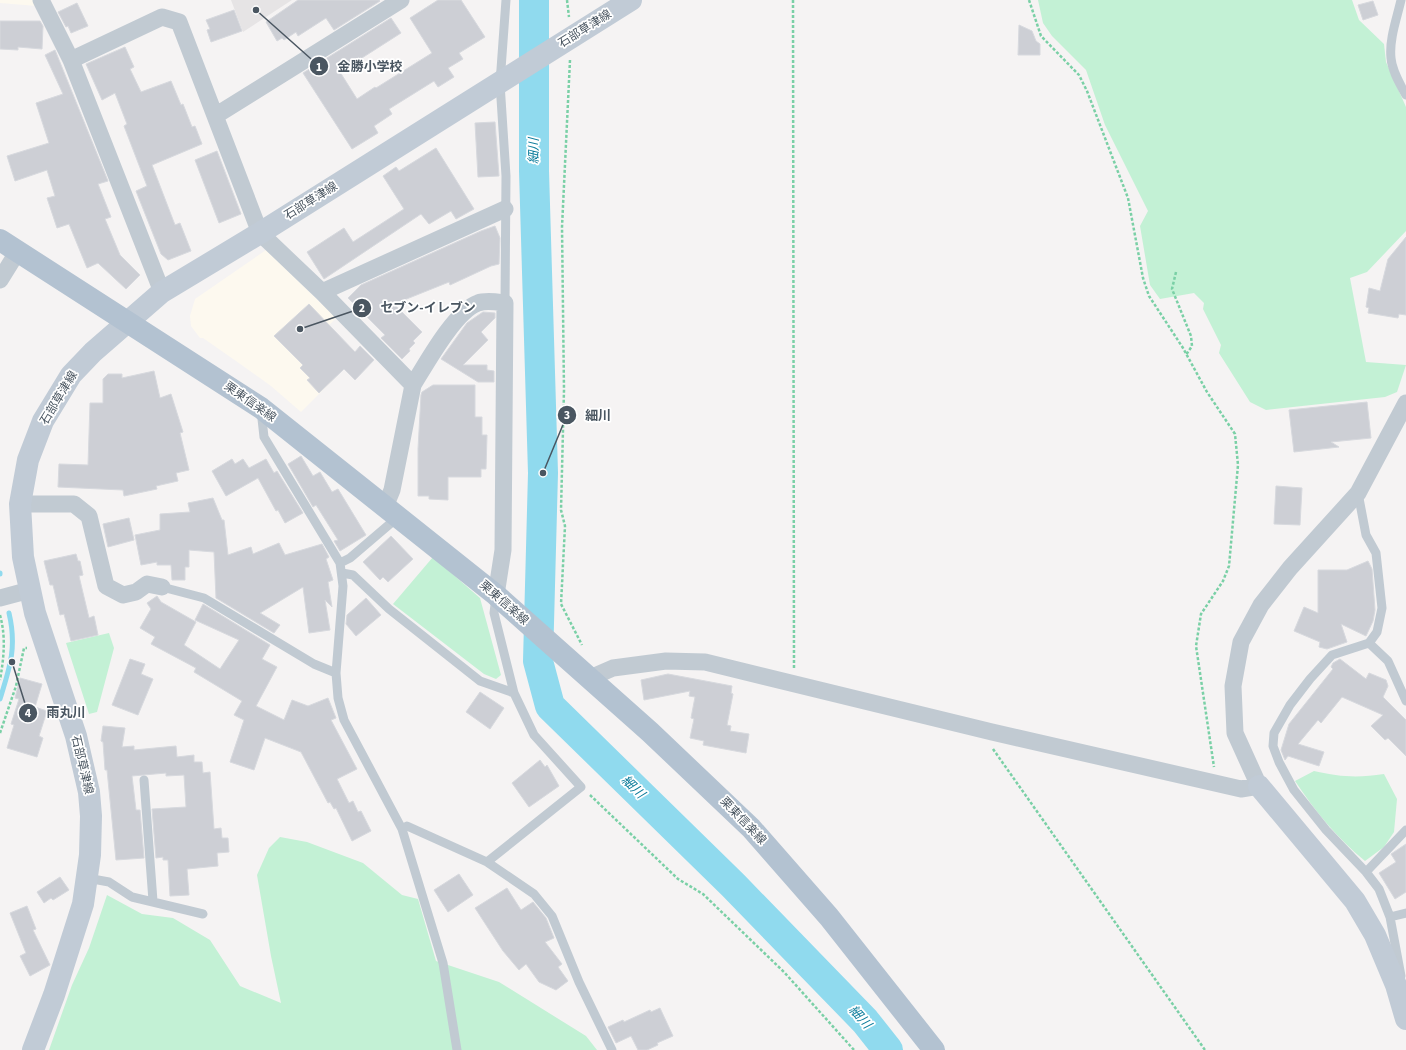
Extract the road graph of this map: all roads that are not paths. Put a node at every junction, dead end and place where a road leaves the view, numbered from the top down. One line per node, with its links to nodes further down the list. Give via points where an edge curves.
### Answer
1 (41, 0): 6 (street)
2 (401, 0): 9 (street)
3 (506, 0): 7 (lane)
4 (632, 0): 7 (main road, 石部草津線)
5 (1401, 0): 8 (lane, via 1391,43 1391,59 1395,74)
6 (71, 60): 9 (street, via 162,17 179,22); 14 (street)
7 (503, 81): 10 (lane); 11 (main road, 石部草津線)
8 (1406, 95)
9 (215, 116): 11 (street)
10 (506, 209): 15 (street); 16 (lane)
11 (260, 233): 14 (main road, 石部草津線); 15 (street)
12 (9, 245): 13 (street); 17 (main road, 栗東信楽線)
13 (0, 280)
14 (162, 292): 17 (main road, 石部草津線)
15 (322, 292): 18 (street)
16 (505, 303): 18 (street, via 477,303 457,317); 29 (street)
17 (128, 320): 20 (main road, 栗東信楽線); 22 (main road, 石部草津線, via 71,375 43,421 28,460)
18 (412, 385): 23 (street, via 392,490)
19 (1406, 403): 21 (street)
20 (261, 408): 23 (main road, 栗東信楽線); 24 (lane, via 264,437)
21 (1358, 493): 30 (lane, via 1366,535 1376,553 1382,608 1377,632); 36 (street, via 1281,580 1261,606 1241,642 1234,686 1235,733)
22 (20, 504): 26 (street, via 74,504 89,516 106,586 124,595 136,592 147,584); 27 (main road, 石部草津線, via 23,557)
23 (391, 512): 24 (lane, via 350,558); 29 (main road, 栗東信楽線)
24 (340, 563): 25 (lane)
25 (342, 573): 32 (lane); 33 (lane, via 353,575 389,609 480,681)
26 (162, 587): 32 (lane, via 204,598 314,664)
27 (30, 590): 28 (street); 41 (main road, 石部草津線, via 35,613 76,736 89,792 91,816)
28 (0, 598)
29 (501, 601): 31 (main road, 栗東信楽線); 33 (lane, via 494,613)
30 (1369, 643): 34 (lane, via 1388,661); 40 (lane, via 1332,655 1290,705 1274,733 1273,746 1294,790 1326,830)
31 (583, 664): 36 (street, via 613,668 666,661 705,662 1241,789); 51 (main road, 栗東信楽線, via 751,828 829,918)
32 (336, 673): 37 (lane, via 338,698 344,720)
33 (514, 693): 39 (lane, via 534,735 581,787)
34 (1406, 701)
35 (144, 780): 42 (lane)
36 (1260, 786): 46 (main road, via 1355,901 1375,935)
37 (402, 829): 39 (lane, via 407,826); 49 (lane, via 443,963)
38 (1406, 830): 40 (lane)
39 (487, 862): 50 (lane, via 534,894 552,916 579,982)
40 (1366, 872): 45 (lane, via 1379,889)
41 (87, 878): 42 (lane, via 109,882 132,897); 48 (main road, 石部草津線, via 83,904 54,995)
42 (153, 901): 44 (lane, via 171,908)
43 (1406, 913): 45 (lane)
44 (203, 914)
45 (1390, 917): 46 (lane, via 1401,977)
46 (1396, 984): 47 (main road)
47 (1406, 1019)
48 (33, 1050)
49 (457, 1050)
50 (612, 1050)
51 (934, 1050)

